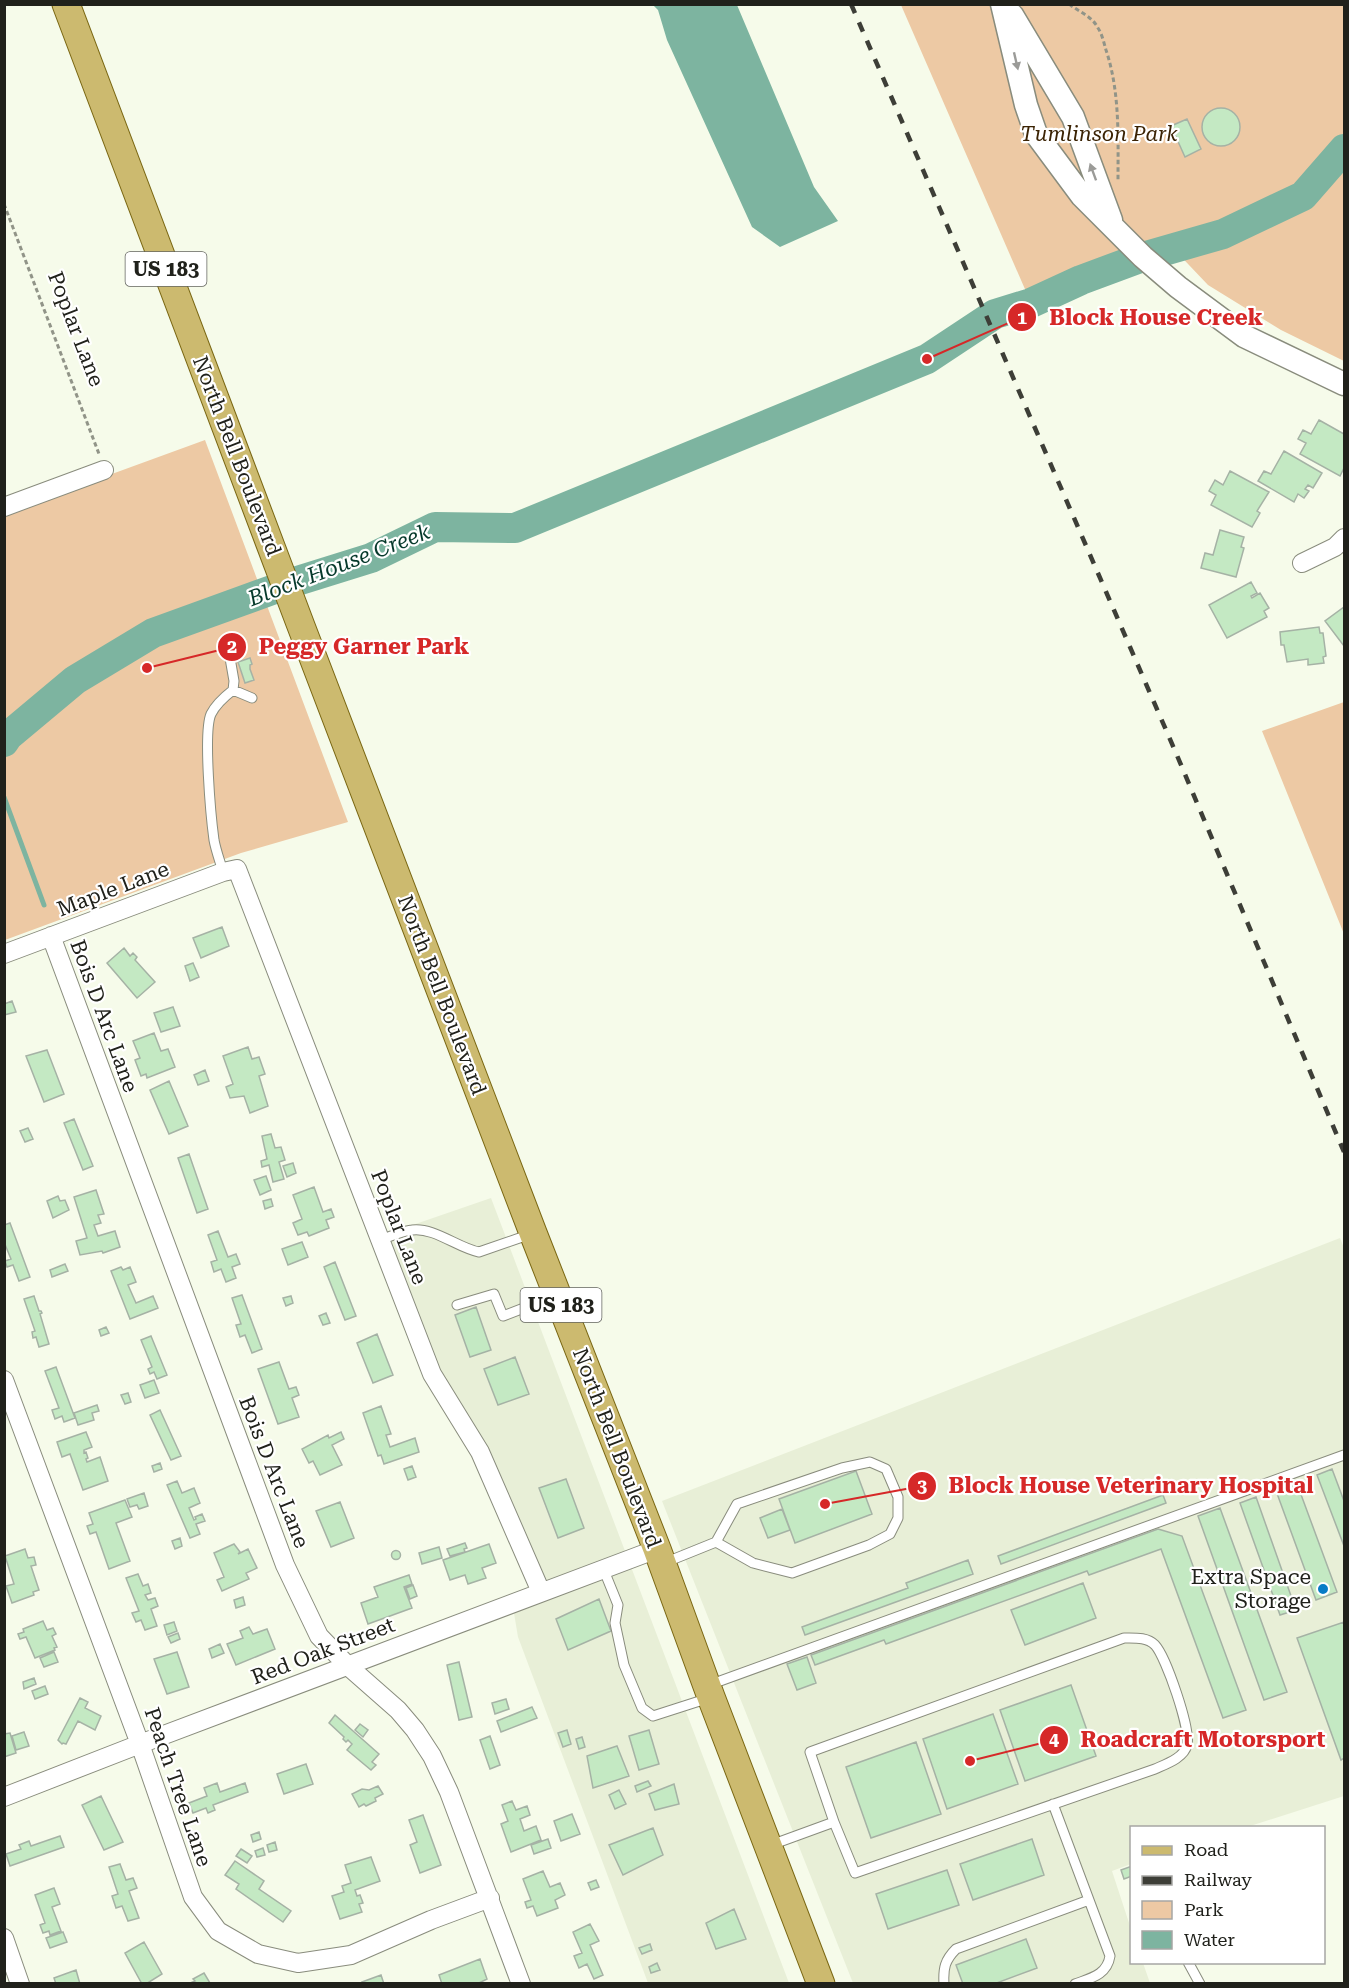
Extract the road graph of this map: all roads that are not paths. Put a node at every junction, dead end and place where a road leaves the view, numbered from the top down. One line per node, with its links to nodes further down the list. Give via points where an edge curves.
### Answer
1 (66, 4): 15 (main road, North Bell Boulevard / US 183)
2 (1004, 4): 3 (street, one-way to 2, via 1073,117); 3 (street, one-way to 3, via 1036,134 1082,196)
3 (1113, 227): 4 (street, via 1178,288 1244,336)
4 (1344, 384)
5 (104, 470): 6 (street)
6 (4, 507)
7 (1344, 538): 8 (street, via 1335,547)
8 (1302, 563)
9 (230, 658): 10 (lane)
10 (233, 690): 11 (lane); 12 (lane, via 210,715 207,731 214,842)
11 (252, 698)
12 (230, 870): 13 (street, Maple Lane); 16 (street, Poplar Lane)
13 (51, 936): 14 (street, Maple Lane); 25 (street, Bois D Arc Lane, via 285,1565 319,1636)
14 (4, 954)
15 (533, 1233): 16 (lane, via 479,1252 439,1235 412,1229); 17 (main road, North Bell Boulevard / US 183)
16 (380, 1240): 24 (street, Poplar Lane, via 432,1374 480,1452)
17 (557, 1296): 18 (lane, via 503,1316 494,1294); 22 (main road, North Bell Boulevard / US 183)
18 (457, 1305)
19 (4, 1380): 27 (street, Peach Tree Lane)
20 (1344, 1455): 26 (lane)
21 (716, 1542): 21 (lane, via 753,1563 792,1573 890,1534 898,1518 898,1497 885,1469 870,1462 842,1468 737,1504); 22 (lane)
22 (659, 1556): 23 (street, Red Oak Street); 26 (main road, North Bell Boulevard / US 183)
23 (603, 1568): 24 (street, Red Oak Street); 26 (lane, via 618,1605 615,1623 624,1665 642,1708 653,1716)
24 (541, 1592): 25 (street, Red Oak Street)
25 (348, 1666): 27 (street, Red Oak Street); 32 (street, Bois D Arc Lane, via 398,1710 432,1756)
26 (709, 1691): 31 (main road, North Bell Boulevard / US 183)
27 (140, 1744): 28 (street, Red Oak Street); 32 (street, Peach Tree Lane, via 193,1897 218,1931 258,1954 298,1963 351,1955)
28 (4, 1797)
29 (1053, 1804): 30 (lane, via 855,1873); 30 (lane, via 1155,1769 1179,1757 1187,1747 1186,1723 1164,1659 1148,1640 1124,1638 810,1752); 33 (lane)
30 (834, 1822): 31 (lane)
31 (768, 1846): 38 (main road, North Bell Boulevard / US 183)
32 (490, 1898): 37 (street, Bois D Arc Lane)
33 (1089, 1900): 39 (lane, via 956,1949 943,1968); 40 (lane, via 1110,1956 1109,1964 1096,1976)
34 (4, 1938): 36 (street)
35 (1189, 1964): 41 (lane)
36 (20, 1983)
37 (521, 1983)
38 (821, 1983)
39 (944, 1983)
40 (1075, 1983)
41 (1200, 1983)

